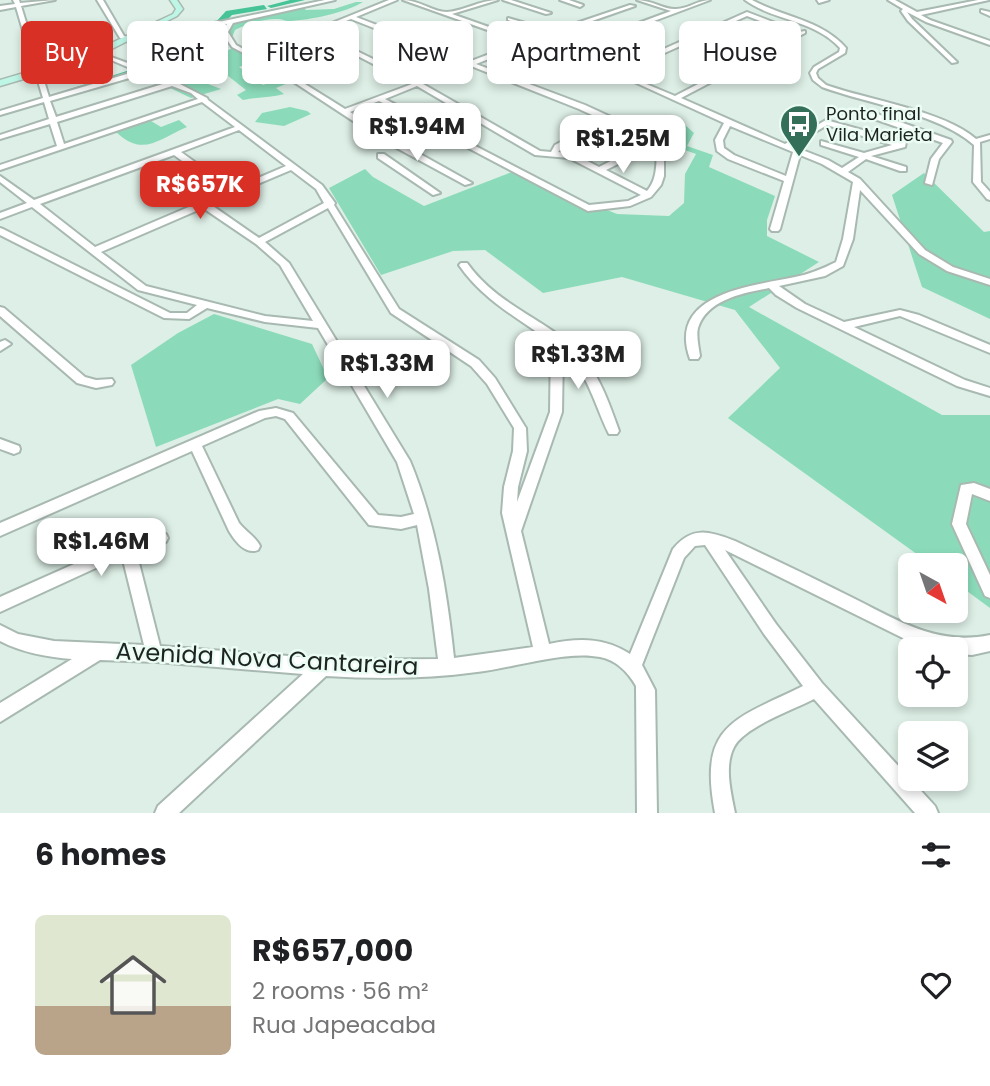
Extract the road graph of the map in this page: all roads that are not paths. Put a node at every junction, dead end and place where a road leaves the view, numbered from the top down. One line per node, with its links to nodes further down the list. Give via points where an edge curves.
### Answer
1 (52, 0): 19 (street)
2 (100, 0): 45 (street)
3 (173, 0): 35 (main road, via 179,12)
4 (332, 0): 36 (street)
5 (394, 0): 32 (street)
6 (406, 0): 30 (street)
7 (495, 0): 24 (street)
8 (506, 0): 29 (street)
9 (564, 0): 22 (street)
10 (640, 0): 28 (street)
11 (682, 0): 21 (street)
12 (707, 0): 21 (street)
13 (748, 0): 74 (street, via 839,41 842,53 813,73 824,86 944,124)
14 (826, 0): 18 (street)
15 (891, 0): 27 (street)
16 (945, 0): 23 (street)
17 (986, 0): 23 (street)
18 (819, 1)
19 (17, 3): 26 (street); 34 (street)
20 (464, 3): 24 (street)
21 (695, 4): 28 (street)
22 (580, 5)
23 (961, 5): 31 (street)
24 (474, 6): 30 (street)
25 (632, 6): 38 (street)
26 (0, 8)
27 (908, 9): 31 (street); 50 (street, via 904,11 909,20)
28 (675, 11): 39 (street)
29 (548, 13)
30 (446, 14): 42 (street)
31 (916, 14): 43 (street)
32 (351, 17): 41 (street); 49 (street, via 318,34)
33 (510, 19): 37 (street)
34 (22, 21)
35 (162, 21)
36 (231, 21): 40 (street); 64 (street, via 225,32 231,44)
37 (516, 21)
38 (588, 21)
39 (648, 21)
40 (228, 22)
41 (373, 26)
42 (487, 28)
43 (969, 36): 44 (street); 46 (street)
44 (990, 36)
45 (127, 39): 47 (main road)
46 (990, 43)
47 (113, 46)
48 (665, 50): 60 (street, via 747,14 802,32)
49 (373, 61)
50 (954, 62)
51 (473, 65): 99 (street, via 658,142 660,176)
52 (21, 77): 54 (main road)
53 (127, 77): 63 (street)
54 (0, 83)
55 (41, 84): 63 (street)
56 (171, 84): 67 (street)
57 (176, 84): 61 (street)
58 (419, 84): 62 (street); 81 (street, via 538,153)
59 (643, 84): 60 (street)
60 (676, 98): 68 (street)
61 (205, 99): 70 (street); 77 (street)
62 (380, 99): 64 (street); 99 (street, via 589,208 630,203)
63 (46, 100): 66 (street); 67 (street)
64 (344, 112): 85 (street)
65 (863, 112): 69 (street)
66 (0, 113)
67 (52, 121): 72 (street); 77 (street)
68 (729, 121): 78 (street); 94 (street, via 719,140 720,149)
69 (899, 124): 76 (street, via 905,138); 97 (street, via 948,143 935,159)
70 (241, 127): 79 (street); 86 (street)
71 (588, 131): 81 (street)
72 (0, 136)
73 (990, 137): 74 (street)
74 (976, 141): 100 (street, via 977,182)
75 (824, 143): 84 (street)
76 (902, 145): 78 (street, via 826,122); 84 (street)
77 (61, 147): 88 (street)
78 (785, 147): 80 (street)
79 (174, 151): 92 (street); 102 (street)
80 (797, 151): 91 (street); 94 (street)
81 (554, 153): 90 (street)
82 (633, 153): 90 (street)
83 (381, 156): 87 (street)
84 (864, 156): 89 (street); 91 (street)
85 (421, 157): 87 (street); 96 (street)
86 (292, 166): 101 (street); 103 (street)
87 (397, 167): 98 (street)
88 (0, 168)
89 (903, 169)
90 (600, 170): 99 (street)
91 (844, 171): 95 (street)
92 (203, 172)
93 (0, 178): 102 (street)
94 (789, 180): 105 (street)
95 (857, 181): 110 (street, via 922,252 950,269); 111 (street, via 842,261 830,269)
96 (468, 183)
97 (929, 183)
98 (436, 194)
99 (648, 195)
100 (990, 197)
101 (331, 203): 107 (street); 128 (street, via 395,311 475,363 515,419 521,436 509,497)
102 (33, 204): 104 (street); 108 (street)
103 (202, 204): 107 (street); 108 (street)
104 (0, 216)
105 (775, 229)
106 (2, 235): 112 (street, via 168,316 189,316)
107 (259, 242): 114 (street, via 284,263)
108 (97, 250): 112 (street, via 142,288)
109 (464, 265): 116 (street, via 480,287)
110 (990, 282)
111 (772, 285): 115 (street, via 786,298); 118 (street, via 723,296 700,312 690,333)
112 (205, 304): 114 (street)
113 (2, 314): 119 (street, via 80,380)
114 (320, 326): 126 (street, via 403,461)
115 (843, 326): 117 (street, via 900,313); 120 (street, via 961,383)
116 (557, 341): 121 (street, via 578,360); 128 (street, via 556,412)
117 (990, 349)
118 (694, 356)
119 (108, 382)
120 (990, 392)
121 (613, 431)
122 (0, 444): 124 (street)
123 (195, 444): 126 (street, via 263,414 282,413 374,521 401,523); 127 (street); 131 (street, via 234,527)
124 (14, 449)
125 (990, 495): 133 (street, via 966,489 959,524)
126 (422, 518): 141 (street)
127 (0, 530)
128 (513, 533): 139 (street)
129 (161, 538): 132 (street)
130 (709, 539): 136 (street, via 915,635 948,646); 142 (street, via 690,541 678,554); 143 (street)
131 (253, 546)
132 (129, 552): 134 (street, via 121,549); 138 (street)
133 (990, 591)
134 (0, 605)
135 (0, 633): 137 (street, Avenida Nova Cantareira, via 34,646)
136 (990, 643)
137 (101, 650): 138 (street, Avenida Nova Cantareira); 144 (street)
138 (154, 653): 140 (street, Avenida Nova Cantareira)
139 (543, 653): 141 (street, Avenida Nova Cantareira); 142 (street, Avenida Nova Cantareira, via 598,648)
140 (324, 666): 141 (street, Avenida Nova Cantareira, via 383,671); 145 (street)
141 (447, 667)
142 (633, 667): 146 (street, via 646,690)
143 (816, 689): 147 (street, via 733,732 723,751 719,787); 148 (street)
144 (0, 713)
145 (165, 813)
146 (647, 813)
147 (726, 813)
148 (928, 813)

